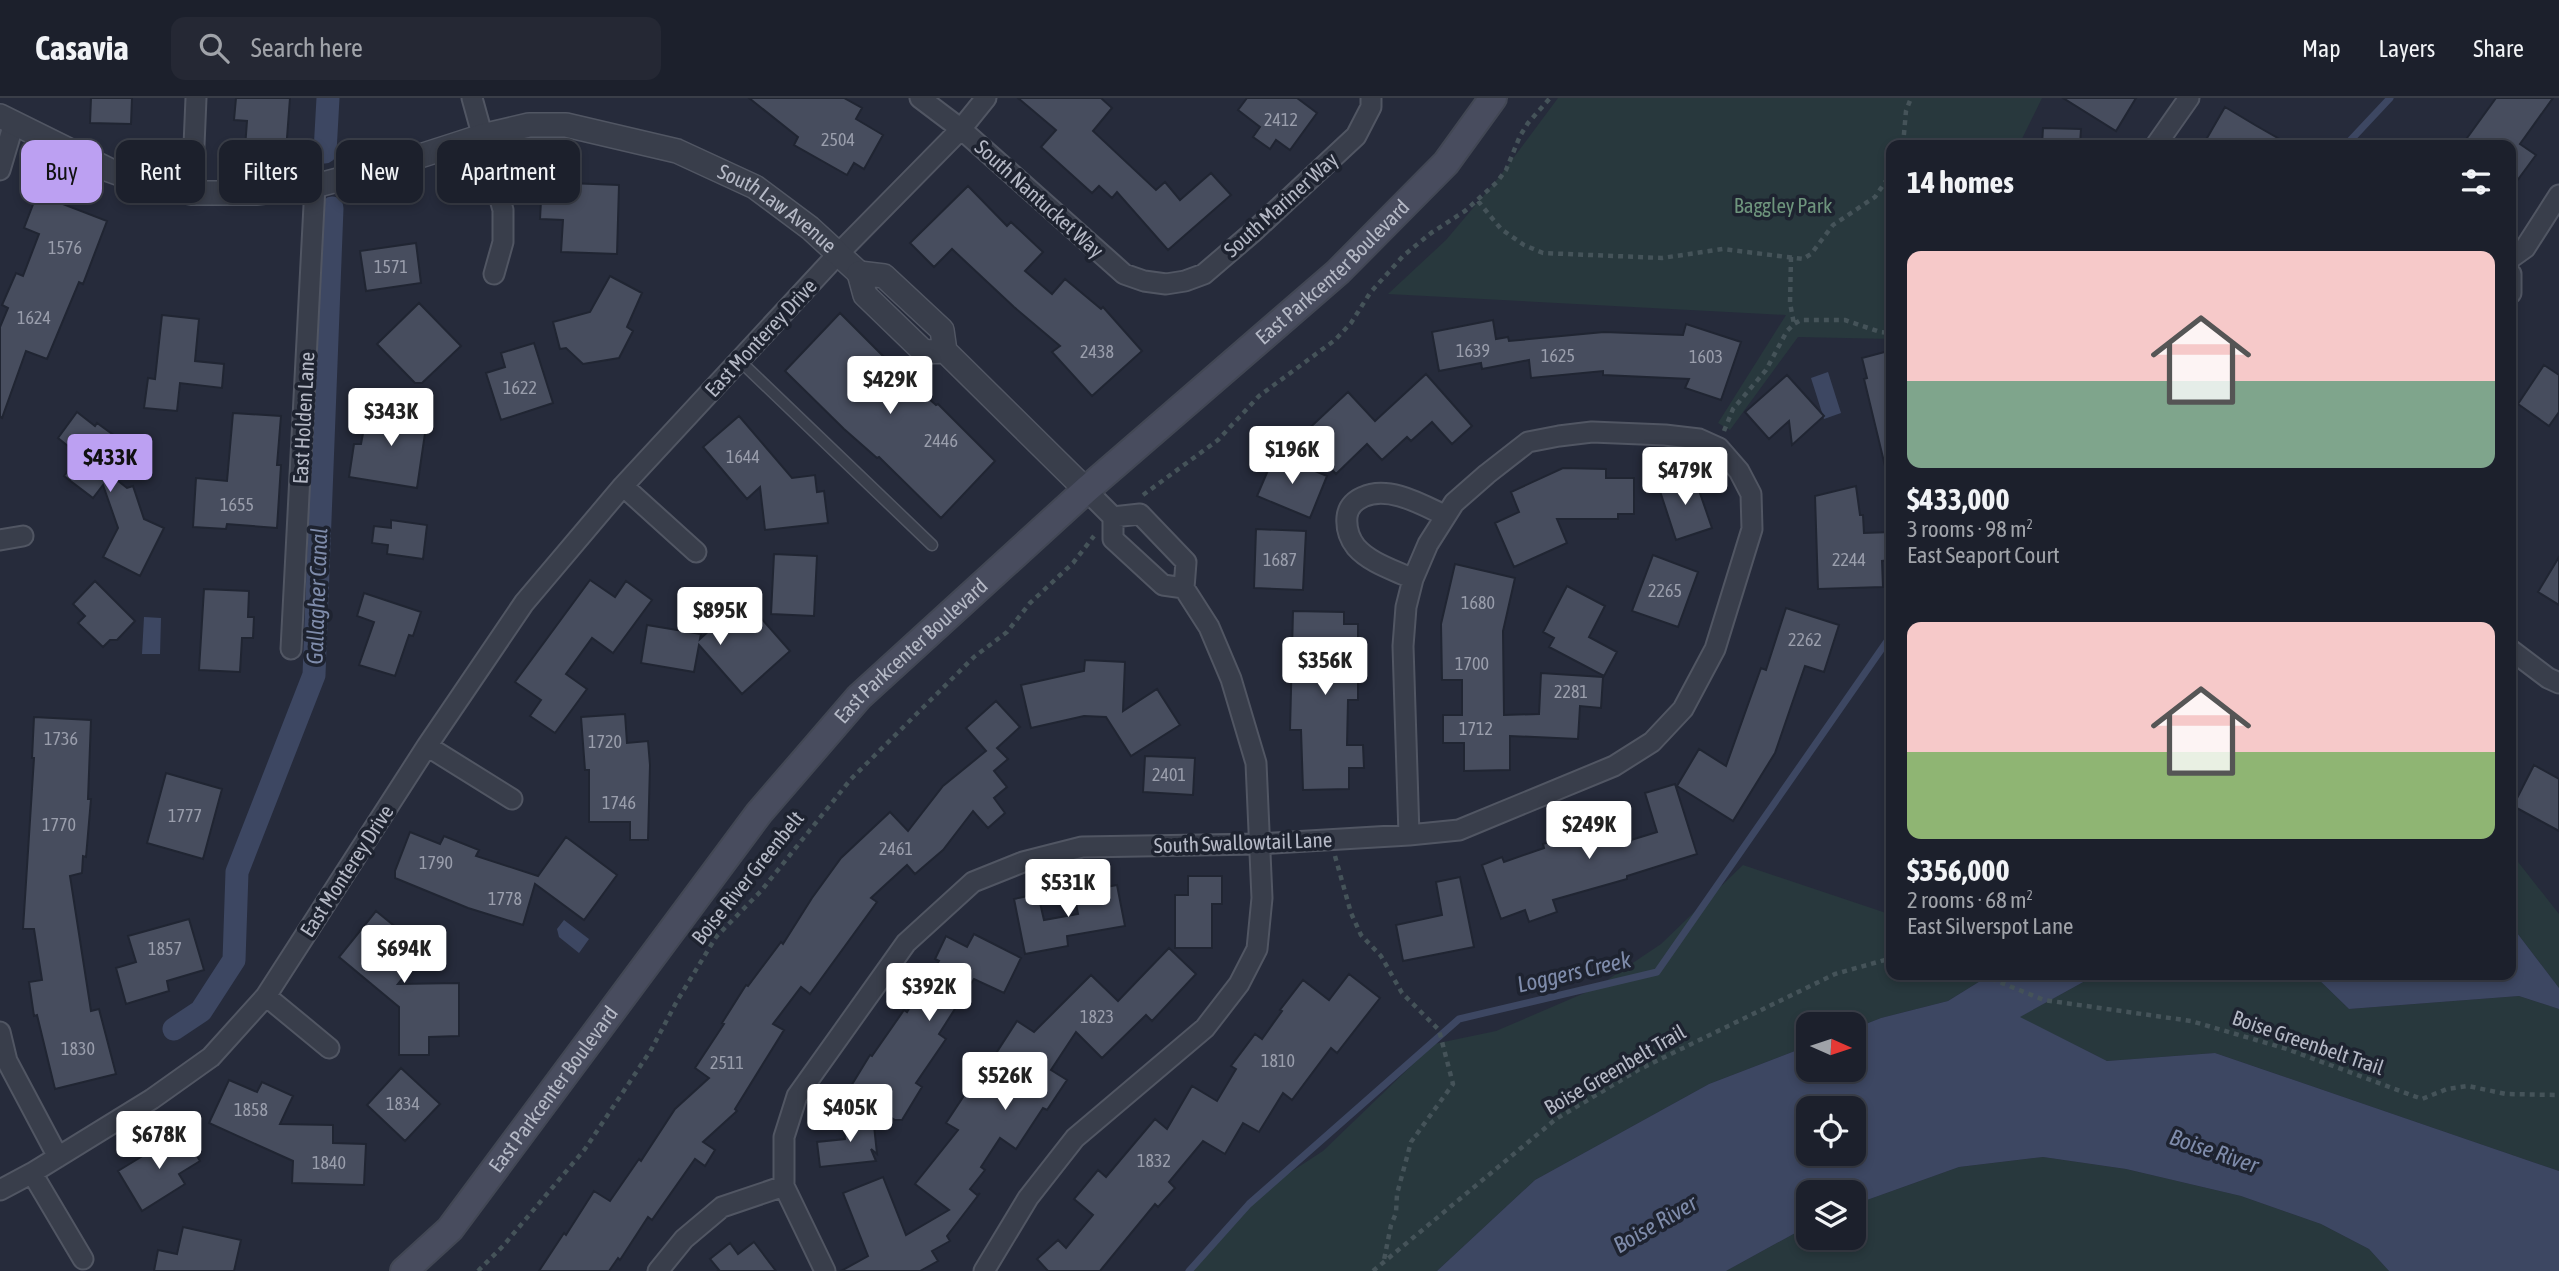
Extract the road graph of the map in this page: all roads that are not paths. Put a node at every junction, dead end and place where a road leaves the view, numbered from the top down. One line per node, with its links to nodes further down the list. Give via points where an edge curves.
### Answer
1 (196, 98): 11 (street)
2 (472, 98): 10 (street)
3 (920, 98): 9 (street, South Nantucket Way)
4 (986, 98): 9 (street, East Monterey Drive)
5 (1371, 98): 21 (street, South Mariner Way, via 1356,136 1253,232 1204,274)
6 (1493, 98): 24 (main road, East Parkcenter Boulevard, via 1446,163 1338,272)
7 (2189, 98): 12 (street)
8 (7, 120): 13 (street); 14 (street, South Law Avenue)
9 (961, 129): 18 (street, East Monterey Drive); 21 (street, South Nantucket Way, via 1124,274)
10 (482, 136): 15 (street, South Law Avenue); 18 (street, South Law Avenue, via 529,125 566,125 677,151 755,187); 20 (street, via 503,210 503,242)
11 (194, 140)
12 (2160, 140)
13 (0, 170)
14 (116, 172)
15 (322, 184)
16 (2559, 195): 19 (street, via 2525,248)
17 (314, 203): 33 (street, East Holden Lane)
18 (838, 254): 22 (street, East Monterey Drive); 24 (street, South Law Avenue, via 859,273 884,276 942,330 945,351)
19 (2516, 254)
20 (494, 274)
21 (1166, 284)
22 (740, 360): 23 (street, East Monterey Drive); 29 (lane)
23 (623, 486): 30 (street); 36 (street, East Monterey Drive, via 524,603)
24 (1086, 490): 26 (street); 48 (main road, East Parkcenter Boulevard, via 859,696 759,813 450,1229)
25 (1444, 515): 31 (street); 31 (street, via 1391,493 1371,493 1355,501 1348,512 1346,528 1356,547 1373,561); 38 (street, South Swallowtail Lane, via 1528,442 1592,432 1699,439 1719,448 1751,494 1752,529 1715,649 1683,709 1652,742 1614,766 1459,830)
26 (1113, 517): 32 (street, via 1113,539 1163,585); 32 (street, via 1140,514 1186,562)
27 (23, 536): 28 (street)
28 (0, 540)
29 (932, 545)
30 (696, 552)
31 (1413, 579): 38 (street, via 1403,646)
32 (1184, 587): 39 (street, via 1209,627 1231,679 1256,763)
33 (291, 649)
34 (2516, 654): 35 (street)
35 (2559, 683)
36 (428, 746): 37 (street); 40 (street, East Monterey Drive)
37 (512, 799)
38 (1409, 835): 39 (street, South Swallowtail Lane)
39 (1259, 844): 45 (street, South Swallowtail Lane, via 1082,847 1023,862 973,882 906,943 797,1096 784,1137); 51 (street, via 1262,898 1257,949 1240,984 1205,1028 1075,1138 1028,1198)
40 (266, 996): 42 (street); 43 (street, East Monterey Drive, via 211,1057)
41 (0, 1032): 43 (street, via 7,1061)
42 (329, 1048)
43 (58, 1157): 44 (street, East Monterey Drive)
44 (32, 1173): 46 (street, East Monterey Drive); 47 (street)
45 (784, 1185): 49 (street, via 722,1208 684,1239); 50 (street)
46 (0, 1190)
47 (83, 1259)
48 (404, 1271)
49 (658, 1271)
50 (825, 1271)
51 (984, 1271)

